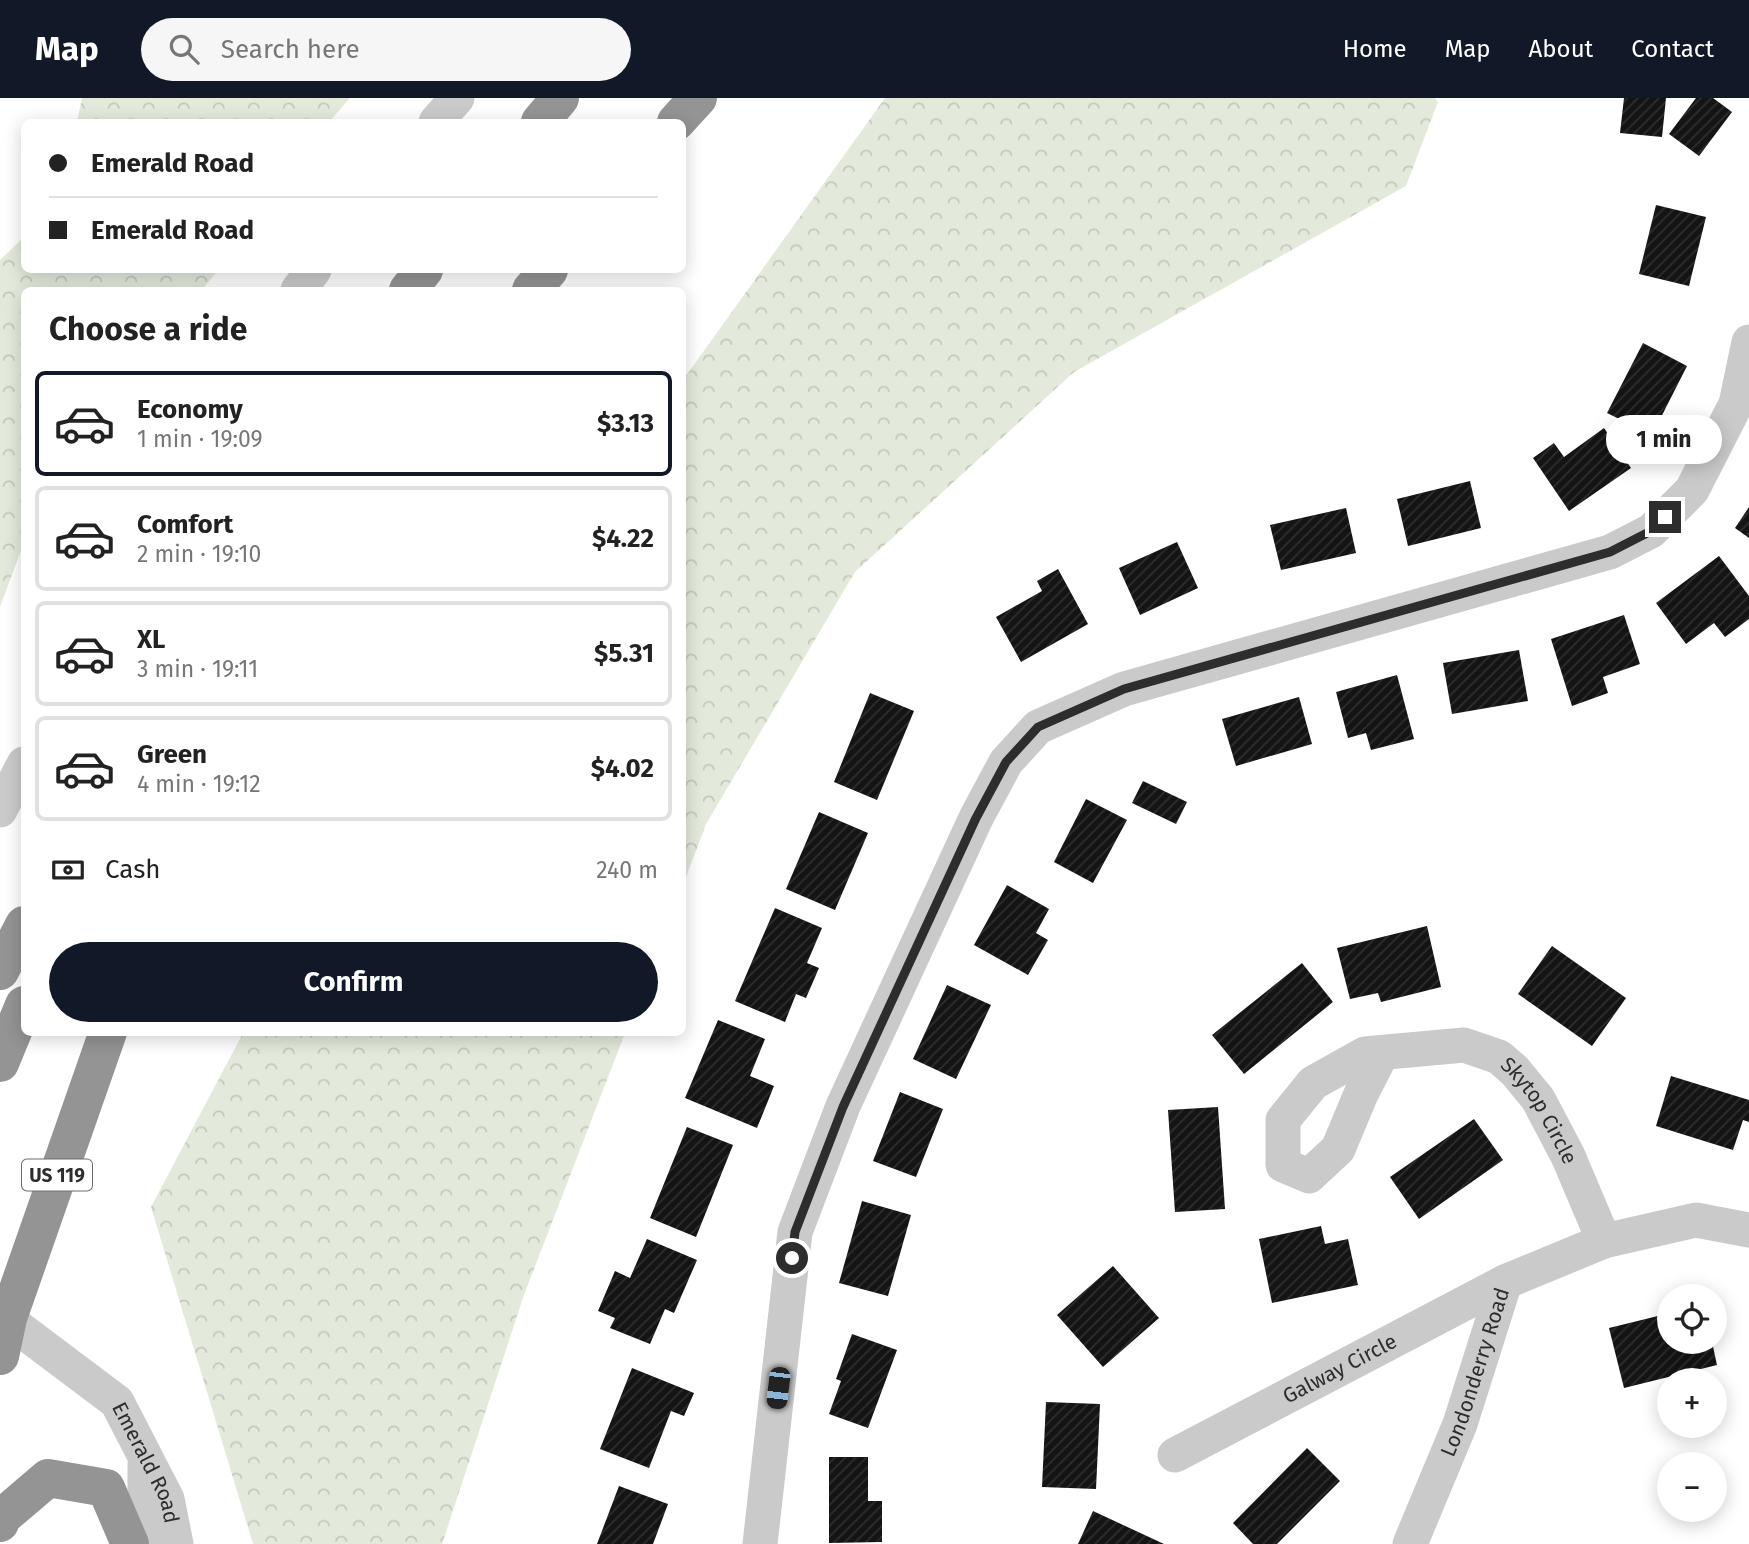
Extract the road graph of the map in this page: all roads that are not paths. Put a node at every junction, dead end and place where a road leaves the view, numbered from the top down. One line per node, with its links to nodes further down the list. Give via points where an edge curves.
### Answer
1 (457, 98): 4 (street)
2 (560, 98): 5 (highway)
3 (698, 98): 6 (highway)
4 (439, 119)
5 (542, 119)
6 (679, 119)
7 (312, 273): 10 (street)
8 (422, 273): 11 (highway)
9 (546, 273): 12 (highway)
10 (300, 287)
11 (410, 287)
12 (534, 287)
13 (1749, 342): 33 (street, via 1736,404 1710,459 1692,490 1651,531 1610,552 1124,689 1038,727 1006,762 843,1107 795,1232)
14 (21, 770): 15 (street)
15 (0, 810)
16 (21, 931): 17 (highway)
17 (0, 971)
18 (21, 1011): 21 (highway)
19 (107, 1036): 25 (highway, US 119)
20 (1382, 1053): 23 (street, Skytop Circle, via 1464,1045 1499,1057 1538,1099)
21 (0, 1063)
22 (1749, 1230): 23 (street, Londonderry Road, via 1696,1220)
23 (1604, 1241): 24 (street, Londonderry Road)
24 (1504, 1282): 28 (street, Galway Circle); 34 (street, Londonderry Road, via 1461,1424)
25 (4, 1316): 26 (highway, US 119); 27 (street, Emerald Road, via 117,1402)
26 (0, 1356)
27 (145, 1455): 31 (street); 32 (street, Emerald Road, via 167,1499)
28 (1175, 1455)
29 (0, 1523): 30 (highway, via 48,1478 106,1488)
30 (130, 1544)
31 (145, 1544)
32 (176, 1544)
33 (760, 1544)
34 (1410, 1544)

